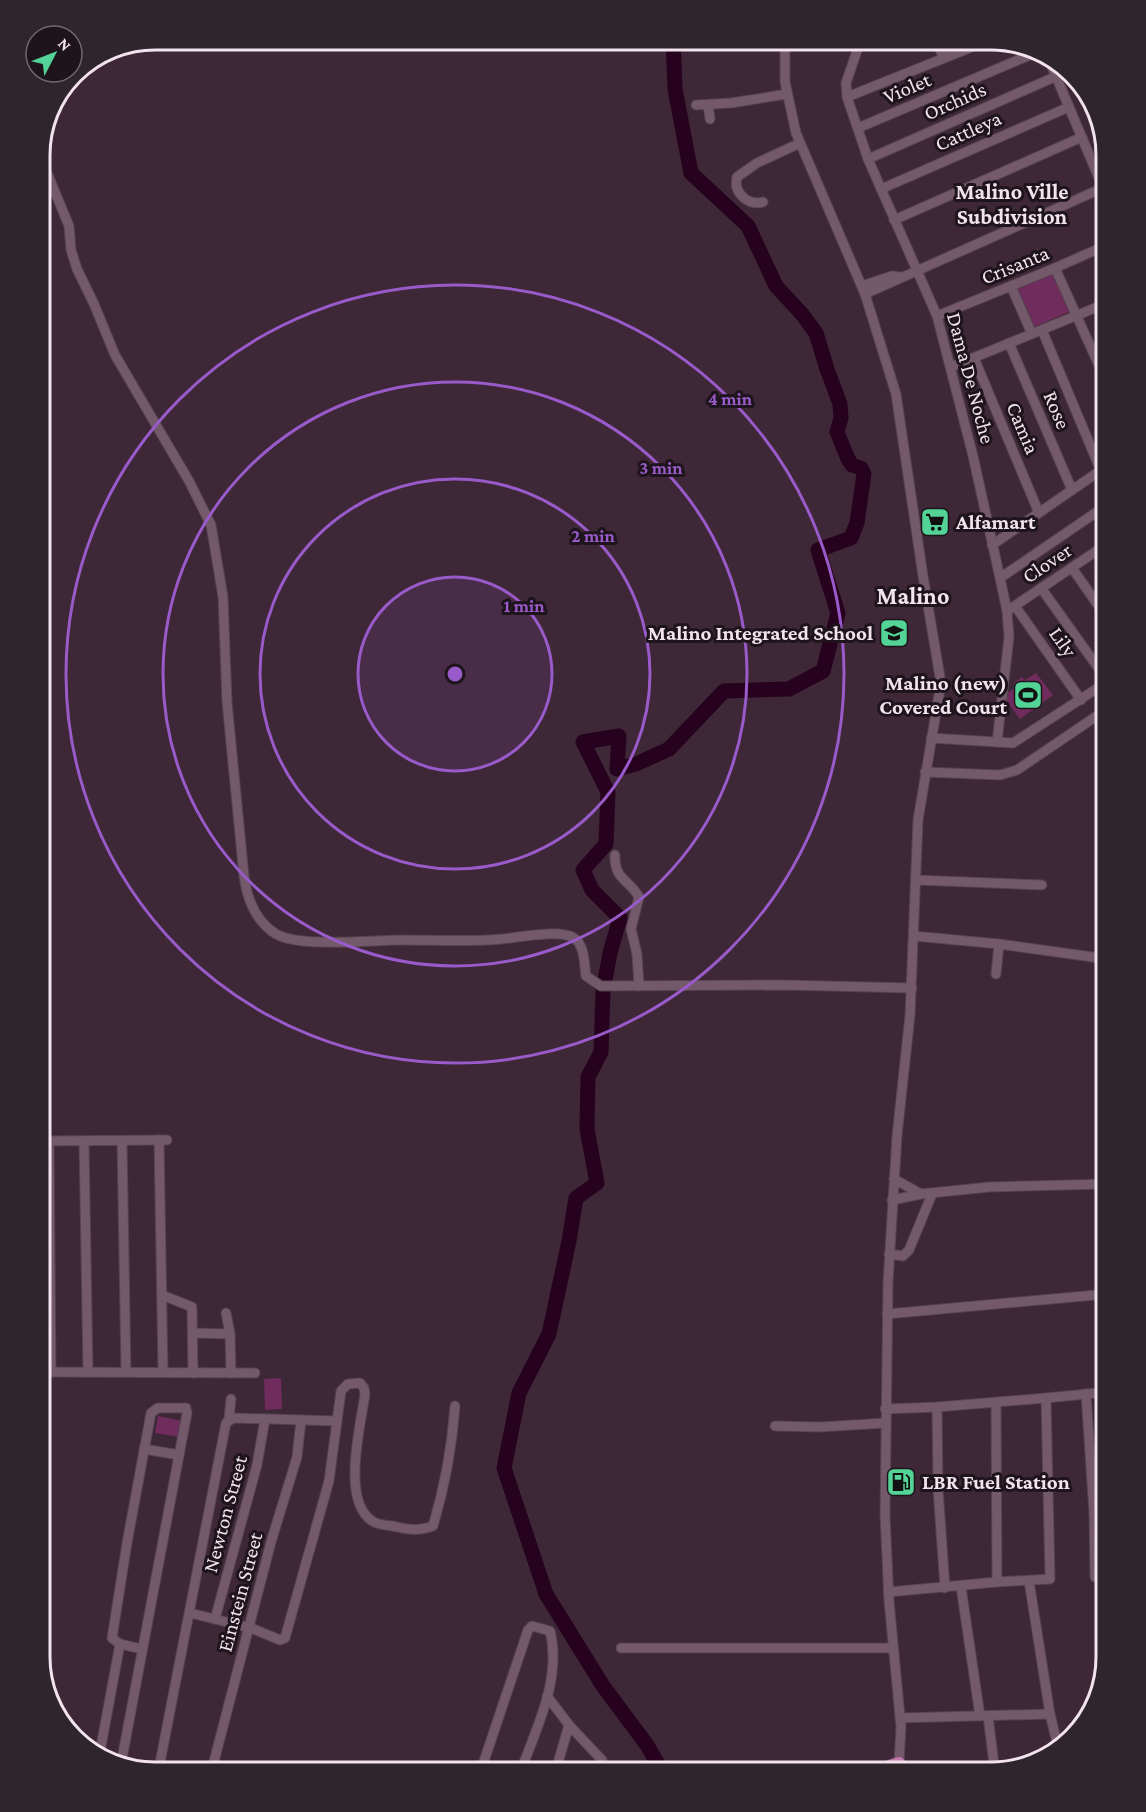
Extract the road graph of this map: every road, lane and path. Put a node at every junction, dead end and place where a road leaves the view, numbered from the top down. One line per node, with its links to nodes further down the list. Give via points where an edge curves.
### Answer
1 (786, 50): 9 (street)
2 (857, 50): 10 (street, Dama De Noche, via 846,83)
3 (940, 50): 6 (street)
4 (959, 50): 6 (street)
5 (1028, 56): 15 (street, Violet)
6 (944, 58): 10 (street)
7 (1054, 70): 8 (street)
8 (1057, 76): 13 (street); 18 (street, Orchids)
9 (787, 94): 12 (street); 17 (street)
10 (848, 97): 15 (street, Dama De Noche)
11 (696, 105): 12 (street)
12 (708, 105): 14 (street)
13 (1069, 107): 16 (street); 21 (street, Cattleya)
14 (710, 120)
15 (858, 128): 18 (street, Dama De Noche)
16 (1082, 137): 19 (street); 24 (street)
17 (800, 143): 23 (street, via 737,177 735,183 741,196 749,203); 29 (street)
18 (868, 159): 21 (street, Dama De Noche)
19 (1096, 168)
20 (50, 180): 66 (street, via 69,226 77,269 121,369 171,449 211,525 223,597 227,702 244,876 254,912 275,933 297,940 494,940 566,934 582,947 586,976 601,986)
21 (881, 189): 24 (street, Dama De Noche)
22 (1096, 194): 27 (street)
23 (763, 202)
24 (894, 220): 27 (street, Dama De Noche)
25 (1096, 250): 26 (street, Crisanta)
26 (1055, 268): 28 (street, Crisanta); 31 (street)
27 (916, 270): 29 (street); 32 (street, Dama De Noche)
28 (1011, 286): 32 (street, Crisanta); 34 (street)
29 (868, 288): 56 (street, via 896,394 940,674)
30 (1096, 308): 31 (street)
31 (1078, 315): 33 (street); 36 (street)
32 (937, 316): 38 (street, Dama De Noche)
33 (1042, 330): 34 (street); 39 (street)
34 (1032, 334): 35 (street)
35 (1009, 344): 37 (street); 41 (street, Rose)
36 (1096, 357)
37 (974, 358): 38 (street); 42 (street, Camia)
38 (951, 367): 44 (street, Dama De Noche)
39 (1096, 450)
40 (1096, 474): 41 (street)
41 (1072, 490): 42 (street)
42 (1039, 513): 44 (street)
43 (1096, 513): 47 (street)
44 (992, 545): 47 (street, Dama De Noche)
45 (1096, 552): 46 (street, Clover)
46 (1072, 568): 48 (street, Clover); 49 (street)
47 (1000, 578): 51 (street, Dama De Noche)
48 (1041, 588): 50 (street, Clover); 52 (street)
49 (1095, 601)
50 (1016, 606): 51 (street, Clover); 54 (street, Lily)
51 (1007, 611): 57 (street, Dama De Noche, via 1009,637)
52 (1096, 666)
53 (1096, 689): 54 (street)
54 (1080, 700): 57 (street, via 1019,741)
55 (1096, 716): 58 (street, via 1009,773)
56 (931, 738): 57 (street); 58 (street)
57 (997, 742)
58 (925, 772): 60 (street)
59 (615, 855): 66 (street, via 617,873 639,897 630,929 637,954)
60 (916, 880): 61 (street); 62 (street)
61 (1042, 885)
62 (914, 936): 63 (street); 67 (street)
63 (999, 944): 64 (street); 65 (street)
64 (1096, 957)
65 (996, 974)
66 (639, 986): 67 (street)
67 (912, 988): 71 (street)
68 (50, 1141): 69 (street)
69 (84, 1141): 70 (street); 85 (street)
70 (122, 1141): 77 (street, via 163,1140); 86 (street)
71 (894, 1179): 73 (street); 75 (street)
72 (1096, 1184): 74 (street, via 989,1187)
73 (921, 1194): 74 (street); 75 (street)
74 (932, 1194): 76 (street, via 909,1250 903,1256)
75 (892, 1200): 76 (street)
76 (889, 1254): 80 (street)
77 (162, 1295): 81 (street, via 191,1305); 87 (street)
78 (1096, 1295): 80 (street)
79 (226, 1313): 82 (street)
80 (888, 1314): 98 (street)
81 (193, 1333): 82 (street); 89 (street)
82 (230, 1334): 90 (street)
83 (50, 1339): 84 (street)
84 (51, 1372): 85 (street)
85 (88, 1372): 86 (street)
86 (126, 1372): 87 (street)
87 (163, 1372): 89 (street)
88 (255, 1372): 90 (street)
89 (193, 1373): 90 (street)
90 (231, 1373)
91 (1096, 1393): 92 (street)
92 (1086, 1394): 93 (street); 107 (street)
93 (1046, 1398): 95 (street); 109 (street, via 1050,1579)
94 (231, 1399): 99 (street)
95 (996, 1403): 97 (street); 110 (street)
96 (455, 1406): 102 (street, via 452,1450 439,1508 433,1526 420,1531 372,1522 358,1499 354,1474 365,1394 360,1383 348,1384 341,1391)
97 (937, 1407): 98 (street); 112 (street)
98 (885, 1409): 103 (street)
99 (229, 1419): 100 (street); 114 (street)
100 (265, 1419): 101 (street); 115 (street, Newton Street, via 257,1465)
101 (301, 1420): 102 (street); 116 (street, Einstein Street, via 297,1457)
102 (337, 1421): 116 (street, via 329,1481 285,1638 280,1640)
103 (885, 1423): 104 (street); 113 (street)
104 (775, 1426)
105 (144, 1449): 106 (street); 106 (street, via 153,1410 183,1407 188,1408); 117 (street, via 112,1638)
106 (179, 1455): 120 (street)
107 (1094, 1514): 108 (street)
108 (1096, 1577)
109 (1029, 1581): 110 (street); 122 (street)
110 (997, 1582): 111 (street)
111 (961, 1587): 112 (street); 123 (street)
112 (945, 1588): 113 (street)
113 (888, 1592): 119 (street)
114 (190, 1613): 115 (street); 129 (street)
115 (216, 1619): 116 (street)
116 (250, 1628): 130 (street, Einstein Street)
117 (120, 1644): 120 (street); 127 (street)
118 (621, 1648): 119 (street)
119 (893, 1648): 124 (street)
120 (142, 1649): 128 (street)
121 (547, 1696): 125 (street); 131 (street, via 553,1666 551,1635 548,1630 532,1626); 132 (street)
122 (1050, 1714): 123 (street); 126 (street)
123 (984, 1716): 124 (street); 136 (street)
124 (900, 1718): 135 (street)
125 (569, 1725): 133 (street); 134 (street)
126 (1056, 1740)
127 (101, 1748)
128 (122, 1757)
129 (160, 1762)
130 (214, 1762)
131 (484, 1762)
132 (524, 1762)
133 (558, 1762)
134 (601, 1762)
135 (900, 1762)
136 (993, 1762)

